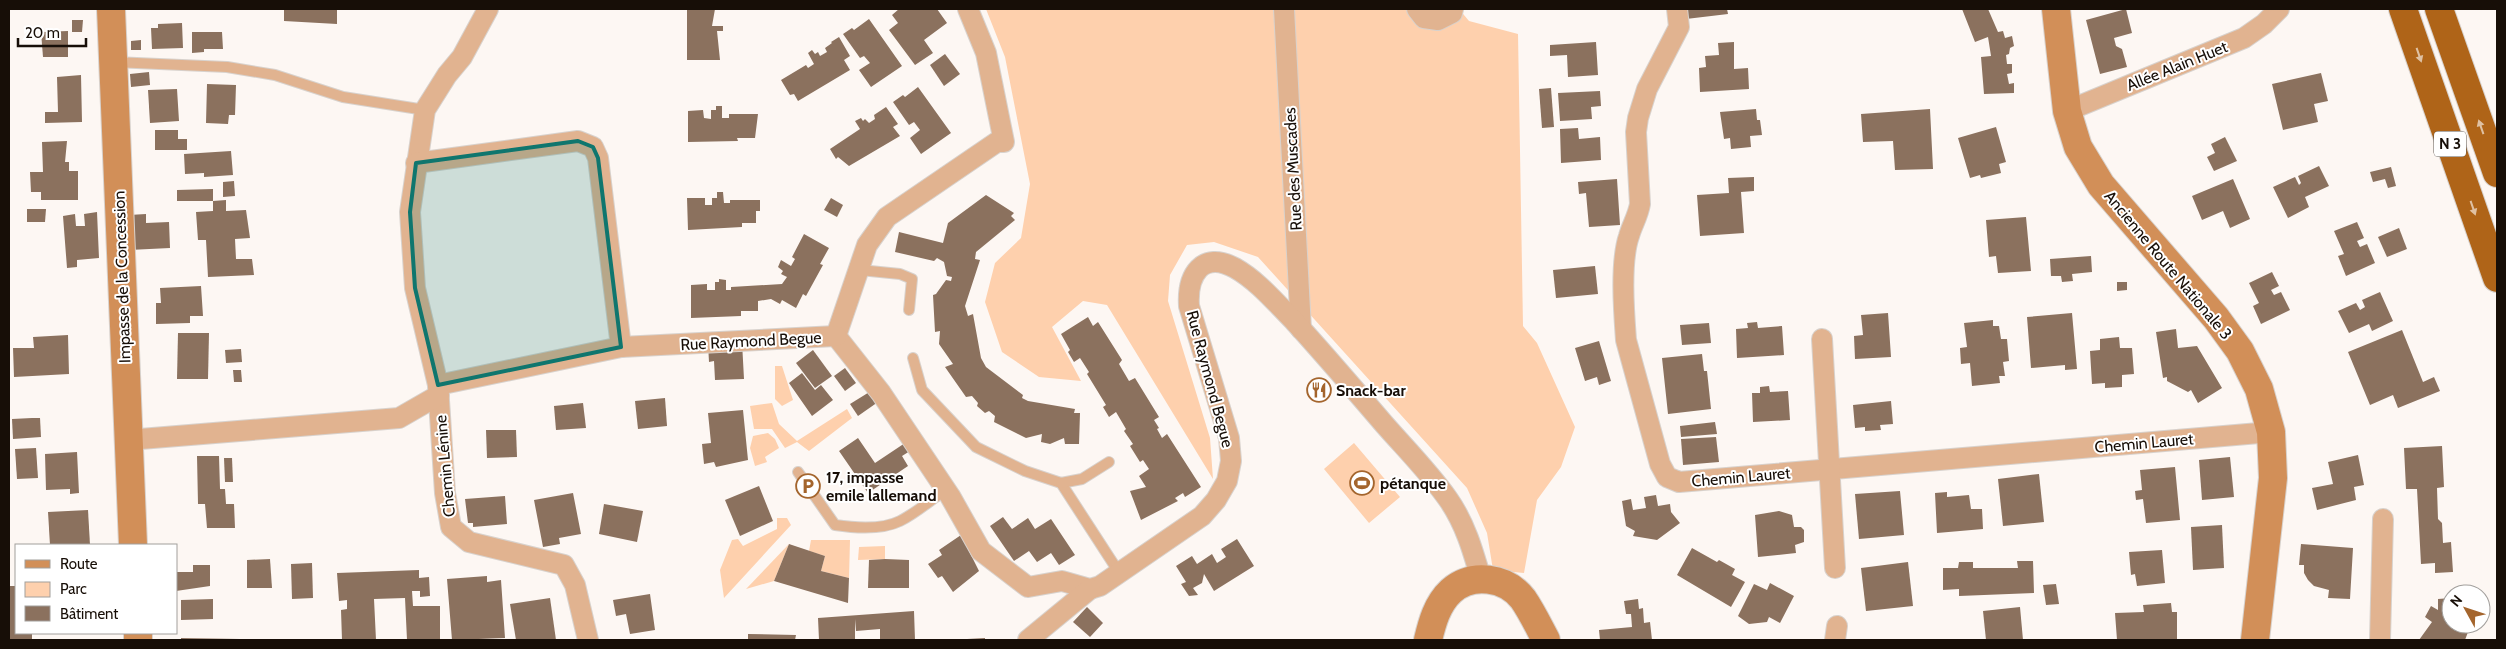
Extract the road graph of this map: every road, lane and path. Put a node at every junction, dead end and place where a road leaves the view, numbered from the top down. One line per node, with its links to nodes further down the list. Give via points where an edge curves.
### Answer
1 (111, 9): 12 (main road, Impasse de la Concession)
2 (488, 9): 13 (street, via 462,56)
3 (968, 9): 17 (street, via 986,53 1004,142 997,142 887,217 867,245)
4 (1284, 9): 20 (street, Rue des Muscades)
5 (1417, 9): 6 (street, via 1424,18 1438,20 1452,14)
6 (1453, 9)
7 (1677, 9): 29 (street, Chemin Lauret, via 1679,27 1647,90 1638,118 1639,215 1629,235 1625,258 1626,340 1660,464 1667,477 1679,482)
8 (2056, 9): 14 (main road, Ancienne Route Nationale 3)
9 (2279, 9): 14 (street, Allée Alain Huet, via 2244,38)
10 (2403, 9): 18 (highway, N 3, one-way to 18)
11 (2439, 9): 16 (highway, N 3, one-way to 11)
12 (114, 62): 13 (lane, via 227,67 274,74 343,97); 27 (main road, Impasse de la Concession)
13 (425, 110): 15 (street, Chemin Lénine)
14 (2066, 111): 26 (main road, Ancienne Route Nationale 3, via 2078,147 2101,185 2216,318 2240,351 2259,389)
15 (416, 164): 23 (street, via 578,141 593,146 598,158); 25 (street, Chemin Lénine, via 410,212 415,288)
16 (2497, 173)
17 (860, 270): 19 (lane, via 900,274 912,279); 21 (street)
18 (2497, 278)
19 (909, 310)
20 (1301, 329): 36 (street, Rue Raymond Begue, via 1267,293 1234,267 1215,262 1199,268 1191,277 1189,306 1229,438 1230,471 1216,500 1202,516); 37 (street, Rue Raymond Begue, via 1448,499 1468,535)
21 (836, 336): 23 (street, Rue Raymond Begue); 32 (street, Rue Raymond Begue, via 881,393)
22 (1822, 339): 29 (street)
23 (621, 347): 25 (street, Rue Raymond Begue)
24 (913, 358): 31 (lane, via 922,390 976,447 1025,471)
25 (438, 390): 27 (street, Rue Raymond Begue, via 399,418); 39 (street, Chemin Lénine, via 445,493 451,526 469,542 564,565 575,585)
26 (2271, 432): 29 (street, Chemin Lauret); 43 (main road, Ancienne Route Nationale 3, via 2274,478)
27 (128, 440): 34 (main road, Impasse de la Concession)
28 (1109, 462): 31 (lane, via 1082,479)
29 (1830, 469): 35 (street)
30 (798, 472): 32 (lane, via 835,526 849,528 875,527 899,521)
31 (1061, 483): 36 (lane)
32 (945, 490): 38 (street, Rue Raymond Begue, via 981,551 1028,587 1062,582)
33 (2382, 519): 44 (street)
34 (133, 544)
35 (1835, 568)
36 (1120, 574): 38 (street, Rue Raymond Begue)
37 (1481, 579): 41 (main road, via 1466,582 1451,591 1439,606); 42 (main road, via 1498,581 1523,599)
38 (1090, 589): 40 (street)
39 (588, 640)
40 (1028, 640)
41 (1428, 640)
42 (1546, 640)
43 (2255, 640)
44 (2380, 640)

